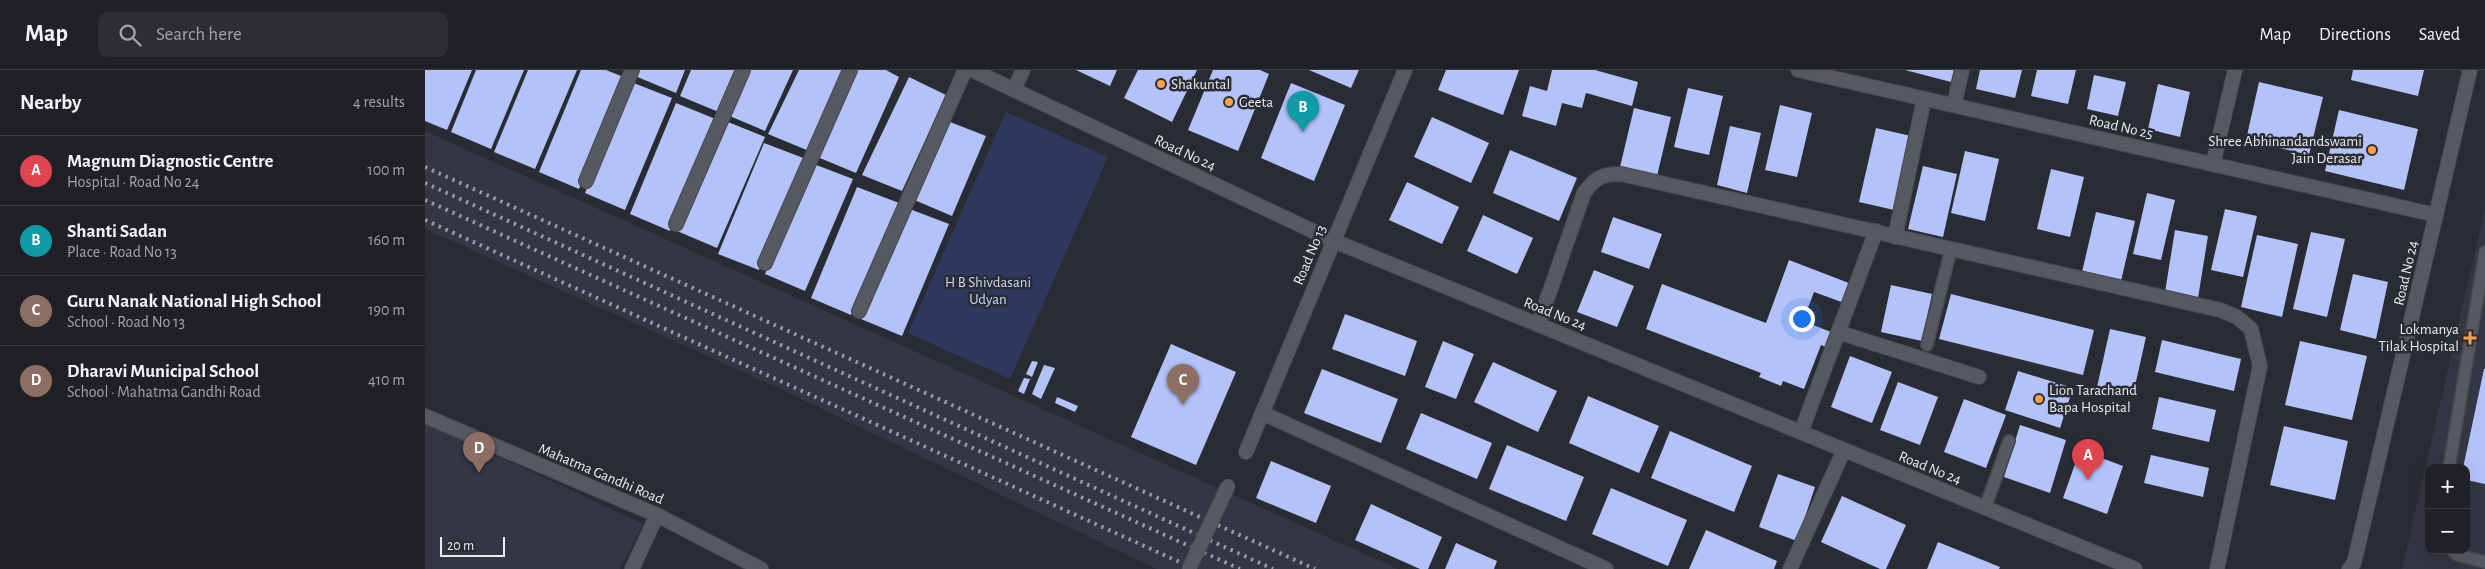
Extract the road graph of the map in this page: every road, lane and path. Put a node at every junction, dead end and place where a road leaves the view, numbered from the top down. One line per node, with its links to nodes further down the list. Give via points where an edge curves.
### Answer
1 (633, 70): 16 (street)
2 (743, 70): 18 (street)
3 (850, 70): 24 (street)
4 (965, 70): 25 (street)
5 (972, 70): 12 (street, Road No 24)
6 (1023, 70): 12 (street)
7 (1405, 70): 21 (street, Road No 13)
8 (1798, 70): 13 (street, Road No 25)
9 (1962, 70): 14 (street)
10 (2235, 70): 15 (street)
11 (2470, 70): 17 (street, Road No 24)
12 (1014, 90): 21 (street, Road No 24)
13 (1924, 99): 14 (street, Road No 25); 20 (street)
14 (1954, 105): 15 (street, Road No 25)
15 (2213, 164): 17 (street, Road No 25)
16 (586, 181)
17 (2436, 215): 49 (street, Road No 24, via 2354,563)
18 (676, 224)
19 (1876, 231): 20 (street); 26 (street, via 1621,174 1605,174 1592,182 1584,193); 27 (street)
20 (1895, 237): 22 (street)
21 (1334, 241): 26 (street, Road No 24); 30 (street, Road No 13)
22 (1951, 250): 28 (lane); 48 (street, via 2220,310 2237,317 2251,329 2260,366)
23 (2485, 252): 36 (lane)
24 (765, 262)
25 (859, 311)
26 (1538, 325): 32 (street, Road No 24)
27 (1839, 332): 29 (street); 32 (street)
28 (1927, 345)
29 (1979, 377)
30 (1262, 413): 35 (street, Road No 13); 45 (street)
31 (425, 416): 39 (street, Mahatma Gandhi Road)
32 (1801, 432): 34 (street, Road No 24)
33 (2009, 440): 38 (lane)
34 (1844, 450): 38 (street, Road No 24); 46 (street)
35 (1246, 452)
36 (2450, 464)
37 (1228, 486): 44 (street, bridge)
38 (1985, 508): 47 (street, Road No 24)
39 (657, 515): 42 (street); 43 (street, Mahatma Gandhi Road)
40 (2456, 554): 41 (lane)
41 (2485, 562)
42 (631, 569)
43 (761, 569)
44 (1189, 569)
45 (1606, 569)
46 (1790, 569)
47 (2135, 569)
48 (2217, 569)
49 (2349, 569)

